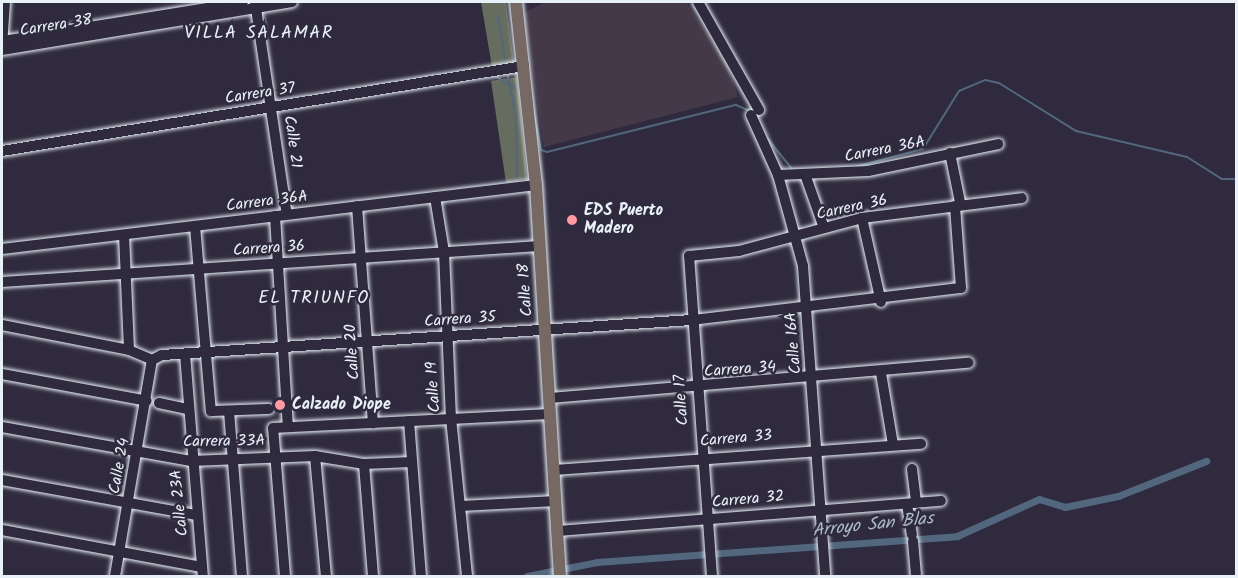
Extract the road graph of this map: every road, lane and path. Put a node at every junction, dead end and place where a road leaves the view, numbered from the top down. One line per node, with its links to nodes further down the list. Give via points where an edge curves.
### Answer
1 (5, 2): 8 (street)
2 (243, 2): 7 (street, Carrera 38)
3 (292, 2): 6 (street, Carrera 38)
4 (516, 2): 10 (main road, Calle 18)
5 (698, 2): 15 (street, Calle 16A, via 755,112)
6 (256, 4): 7 (street, Carrera 38); 11 (street, Calle 21)
7 (107, 28): 8 (street, Carrera 38)
8 (2, 45): 9 (street)
9 (2, 57)
10 (524, 66): 11 (street, Carrera 37); 17 (main road, Calle 18)
11 (272, 107): 13 (street, Carrera 37); 22 (street, Calle 21)
12 (998, 144): 14 (street, Carrera 36A)
13 (2, 151)
14 (950, 153): 16 (street, Carrera 36A); 20 (street)
15 (778, 175): 16 (street, Carrera 36A); 28 (street, Calle 16A)
16 (806, 177): 26 (street)
17 (536, 185): 18 (street, Carrera 36A); 29 (main road, Calle 18)
18 (435, 197): 21 (street, Carrera 36A); 31 (street, Calle 19)
19 (1022, 198): 20 (street, Carrera 36)
20 (958, 204): 24 (street, Carrera 36); 38 (street, Carrera 35, via 961,288)
21 (357, 207): 22 (street, Carrera 36A); 33 (street, Calle 20)
22 (287, 215): 23 (street, Carrera 36A)
23 (275, 216): 25 (street, Carrera 36A); 34 (street)
24 (862, 218): 26 (street, Carrera 36); 38 (street)
25 (195, 226): 27 (street, Carrera 36A); 35 (street)
26 (824, 228): 28 (street, Carrera 36)
27 (124, 235): 30 (street, Carrera 36A); 36 (street)
28 (797, 238): 32 (street, Carrera 36); 39 (street, Calle 16A)
29 (539, 246): 31 (street, Carrera 36); 42 (main road, Calle 18)
30 (2, 249)
31 (444, 252): 33 (street, Carrera 36); 43 (street, Calle 19)
32 (689, 256): 40 (street, Calle 17)
33 (362, 258): 34 (street, Carrera 36); 44 (street, Calle 20)
34 (277, 263): 35 (street, Carrera 36); 45 (street)
35 (197, 269): 36 (street, Carrera 36); 47 (street)
36 (126, 273): 37 (street, Carrera 36); 46 (street)
37 (2, 282)
38 (881, 302): 39 (street, Carrera 35)
39 (806, 309): 40 (street, Carrera 35); 53 (street, Calle 16A)
40 (692, 320): 42 (street, Carrera 35); 54 (street, Calle 17)
41 (2, 325): 46 (street)
42 (545, 330): 43 (street, Carrera 35); 55 (main road, Calle 18)
43 (446, 336): 44 (street, Carrera 35); 61 (street, Calle 19)
44 (367, 342): 45 (street, Carrera 35); 63 (street, Calle 20)
45 (281, 348): 47 (street, Carrera 35); 64 (street)
46 (129, 350): 49 (street)
47 (206, 352): 48 (street, Carrera 35); 59 (street, via 211,411)
48 (185, 354): 49 (street, Carrera 35); 57 (street, Calle 23A)
49 (152, 360): 56 (street, Calle 24)
50 (969, 363): 51 (street, Carrera 34)
51 (881, 373): 53 (street, Carrera 34); 67 (street)
52 (2, 374): 56 (street)
53 (812, 380): 54 (street, Carrera 34); 68 (street, Calle 16A)
54 (696, 388): 55 (street, Carrera 34); 72 (street, Calle 17)
55 (549, 398): 60 (main road, Calle 18)
56 (153, 402): 57 (street); 69 (street, Calle 24)
57 (188, 409): 74 (street, Calle 23A)
58 (269, 409): 59 (street)
59 (229, 411): 73 (street)
60 (550, 414): 61 (street); 78 (main road, Calle 18)
61 (451, 418): 62 (street); 84 (street, Calle 19)
62 (409, 421): 63 (street); 75 (street)
63 (373, 423): 64 (street)
64 (288, 426): 71 (street, via 273,428)
65 (2, 427): 69 (street, Carrera 33A)
66 (921, 444): 67 (street, Carrera 33)
67 (893, 445): 68 (street, Carrera 33)
68 (817, 447): 72 (street, Carrera 33); 85 (street, Calle 16A)
69 (138, 451): 74 (street, Carrera 33A); 82 (street, Calle 24)
70 (315, 456): 71 (street, Carrera 33A); 76 (street, Carrera 33A); 96 (street)
71 (275, 457): 73 (street, Carrera 33A); 95 (street)
72 (702, 457): 78 (street, Carrera 33); 87 (street, Calle 17)
73 (233, 460): 74 (street, Carrera 33A); 94 (street)
74 (190, 461): 86 (street, Calle 23A)
75 (412, 462): 76 (street, Carrera 33A); 98 (street)
76 (364, 464): 97 (street)
77 (912, 469): 83 (street)
78 (554, 470): 80 (main road, Calle 18)
79 (2, 480): 82 (street)
80 (556, 501): 84 (street); 89 (main road, Calle 18)
81 (941, 501): 83 (street, Carrera 32)
82 (129, 503): 86 (street); 90 (street, Calle 24)
83 (912, 504): 85 (street, Carrera 32); 102 (street)
84 (461, 506): 99 (street, Calle 19)
85 (820, 509): 87 (street, Carrera 32); 101 (street, Calle 16A)
86 (197, 515): 91 (street, Calle 23A)
87 (707, 518): 89 (street, Carrera 32); 100 (street, Calle 17)
88 (2, 530): 90 (street)
89 (558, 531): 92 (main road, Calle 18)
90 (120, 551): 91 (street); 93 (street, Calle 24)
91 (202, 572)
92 (560, 575)
93 (115, 576)
94 (242, 576)
95 (285, 576)
96 (326, 576)
97 (373, 576)
98 (421, 576)
99 (467, 576)
100 (712, 576)
101 (825, 576)
102 (916, 576)

